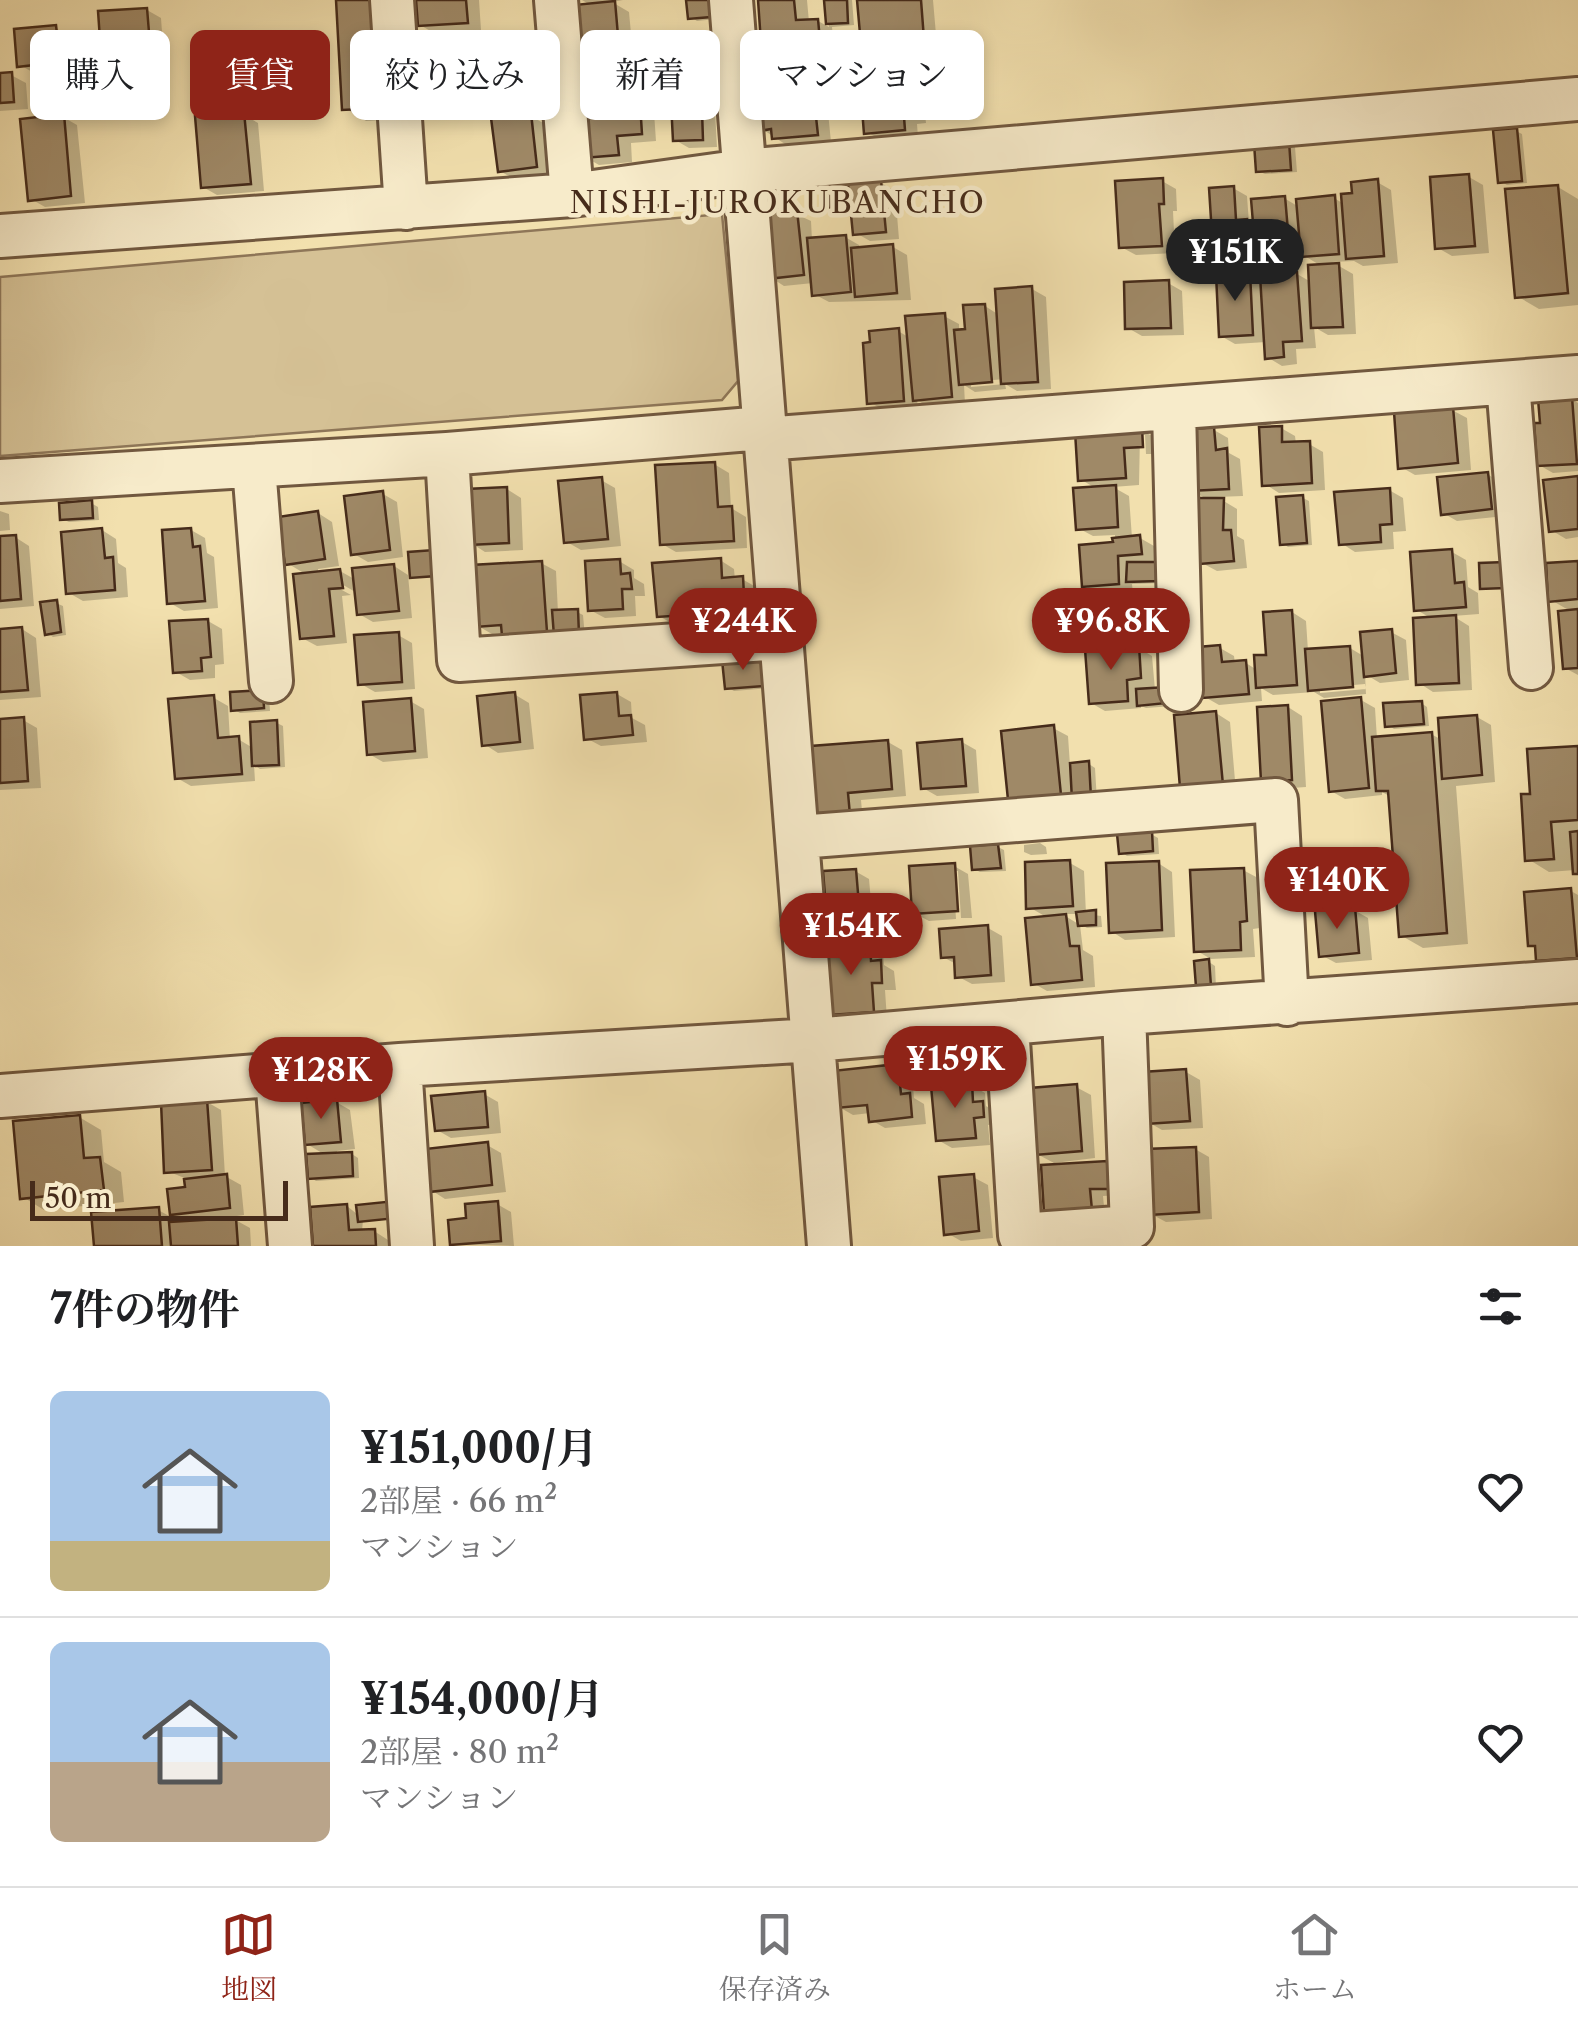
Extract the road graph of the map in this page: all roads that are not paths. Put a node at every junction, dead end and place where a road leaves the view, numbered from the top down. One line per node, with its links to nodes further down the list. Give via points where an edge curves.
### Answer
1 (392, 0): 7 (street)
2 (556, 0): 6 (street)
3 (731, 0): 5 (street)
4 (1578, 99): 5 (street)
5 (744, 171): 6 (street); 12 (street)
6 (572, 195): 7 (street)
7 (406, 208): 8 (street)
8 (0, 236)
9 (1578, 377): 10 (street)
10 (1508, 383): 11 (street); 17 (street)
11 (1174, 410): 12 (street); 19 (street)
12 (764, 433): 13 (street); 16 (street)
13 (446, 454): 14 (street); 16 (street, via 459,660)
14 (254, 467): 15 (street); 18 (street)
15 (0, 481)
16 (781, 638): 20 (street)
17 (1531, 668)
18 (271, 681)
19 (1180, 690)
20 (799, 836): 22 (street, via 1276,800); 25 (street)
21 (1578, 981): 22 (street)
22 (1287, 1004): 23 (street)
23 (1124, 1014): 24 (street); 24 (street, via 1132,1227 1020,1236)
24 (1007, 1024): 25 (street)
25 (814, 1040): 26 (street); 31 (street)
26 (400, 1065): 27 (street); 30 (street)
27 (277, 1076): 28 (street); 29 (street)
28 (0, 1096)
29 (290, 1246)
30 (412, 1246)
31 (829, 1246)

